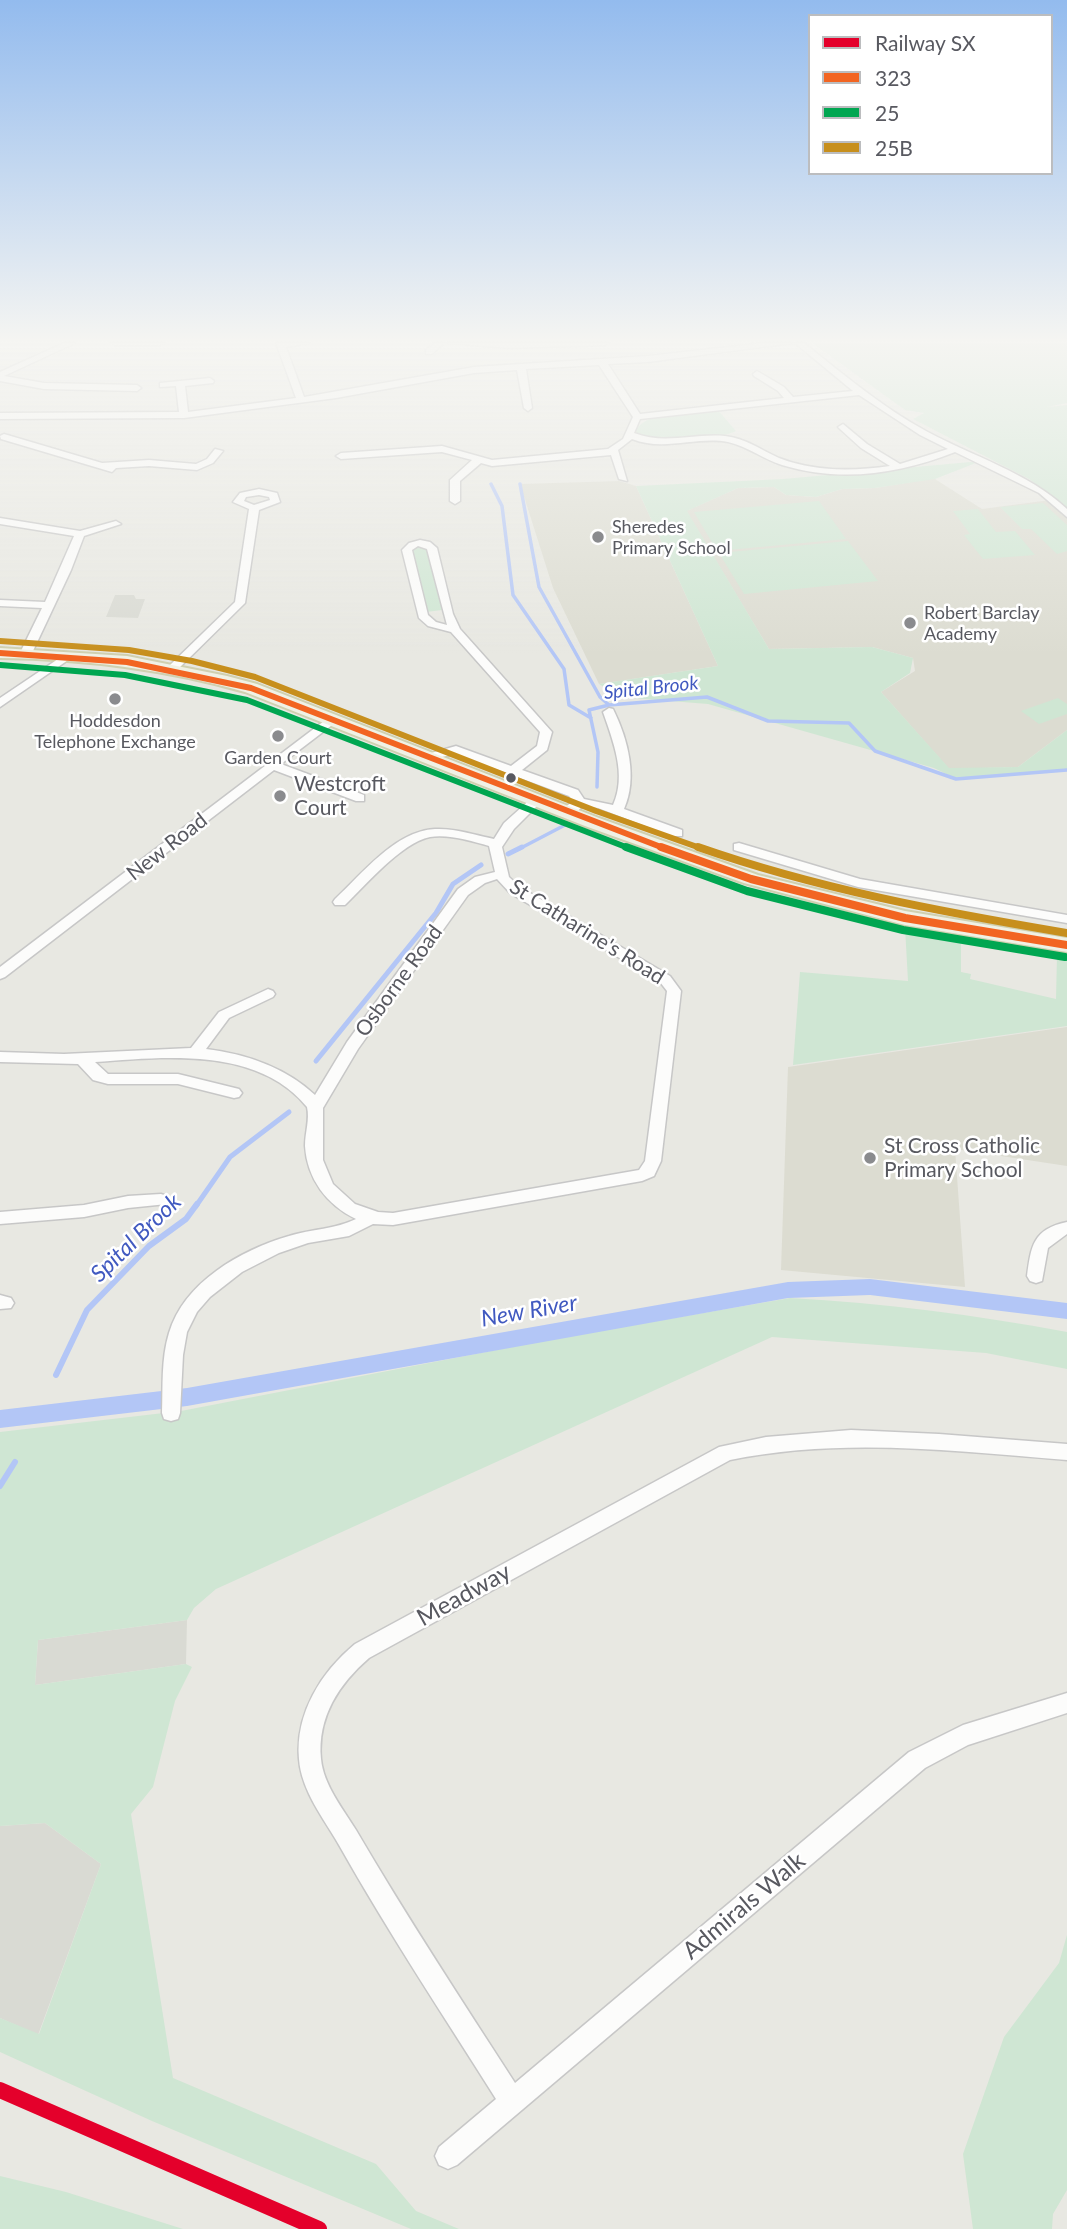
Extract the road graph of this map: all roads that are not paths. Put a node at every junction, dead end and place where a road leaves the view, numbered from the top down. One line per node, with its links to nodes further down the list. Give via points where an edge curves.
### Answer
1 (37, 447): 11 (street)
2 (618, 447): 8 (street)
3 (748, 447): 12 (street, via 791,466 840,473)
4 (867, 447): 12 (street)
5 (952, 447): 6 (street)
6 (956, 449): 12 (street); 17 (street, via 1042,491)
7 (218, 451): 11 (street, via 197,467)
8 (614, 451): 10 (street); 14 (street)
9 (341, 456): 10 (street, via 442,449)
10 (477, 461): 15 (street, via 455,480)
11 (103, 466): 13 (street)
12 (900, 467)
13 (118, 473)
14 (624, 479)
15 (455, 501)
16 (254, 508): 29 (street, via 240,603)
17 (1067, 514)
18 (0, 521): 20 (street)
19 (116, 524): 20 (street)
20 (80, 534): 22 (street)
21 (0, 603): 22 (street)
22 (49, 605): 27 (street)
23 (447, 614): 24 (street); 24 (street, via 432,548 420,543 407,550); 25 (street)
24 (423, 616): 25 (street, via 432,624)
25 (455, 630): 35 (street, via 546,732 543,747)
26 (0, 653): 27 (main road)
27 (26, 653): 28 (main road)
28 (67, 656): 29 (main road); 30 (street)
29 (173, 668): 32 (main road, via 251,688)
30 (0, 703)
31 (609, 712): 39 (street, via 626,776 626,795)
32 (332, 719): 33 (main road); 34 (street, New Road)
33 (428, 758): 35 (street, via 456,750); 37 (main road)
34 (273, 765): 36 (street); 49 (street, New Road)
35 (514, 771): 38 (street, via 574,793)
36 (360, 798)
37 (537, 800): 38 (main road); 41 (street)
38 (574, 807): 39 (street); 47 (main road, via 715,866 782,887 893,916)
39 (617, 811): 40 (street)
40 (677, 833)
41 (497, 844): 43 (street, St Catharine's Road, via 494,851); 44 (street, via 444,834 421,836)
42 (739, 847): 45 (street, via 858,883)
43 (501, 874): 55 (street, Osborne Road, via 480,880 463,892 352,1046); 58 (street, St Catharine's Road, via 515,890 672,987 652,1165 638,1177 393,1219)
44 (340, 902)
45 (992, 908): 46 (street); 47 (street)
46 (1067, 919)
47 (990, 933): 48 (main road)
48 (1067, 945)
49 (0, 974)
50 (268, 994): 51 (street, via 224,1015)
51 (196, 1052): 53 (street); 55 (street, via 260,1066 289,1083)
52 (0, 1057): 53 (street)
53 (82, 1058): 54 (street, via 98,1076 108,1079 190,1080)
54 (234, 1093)
55 (315, 1108): 58 (street, via 314,1151 324,1182 340,1203)
56 (161, 1200): 57 (street)
57 (0, 1218)
58 (369, 1218): 61 (street, St Catharine's Road, via 355,1227 283,1243 238,1265 187,1314 174,1360)
59 (1067, 1228): 60 (street, via 1040,1245)
60 (1036, 1276)
61 (171, 1413)
62 (1067, 1451): 64 (street, Meadway, via 892,1440 792,1441 726,1453 362,1651 337,1673 323,1698 309,1766 378,1891)
63 (1067, 1703): 64 (street, Admirals Walk, via 964,1736 918,1760)
64 (512, 2101): 65 (street, Admirals Walk)
65 (447, 2155)

